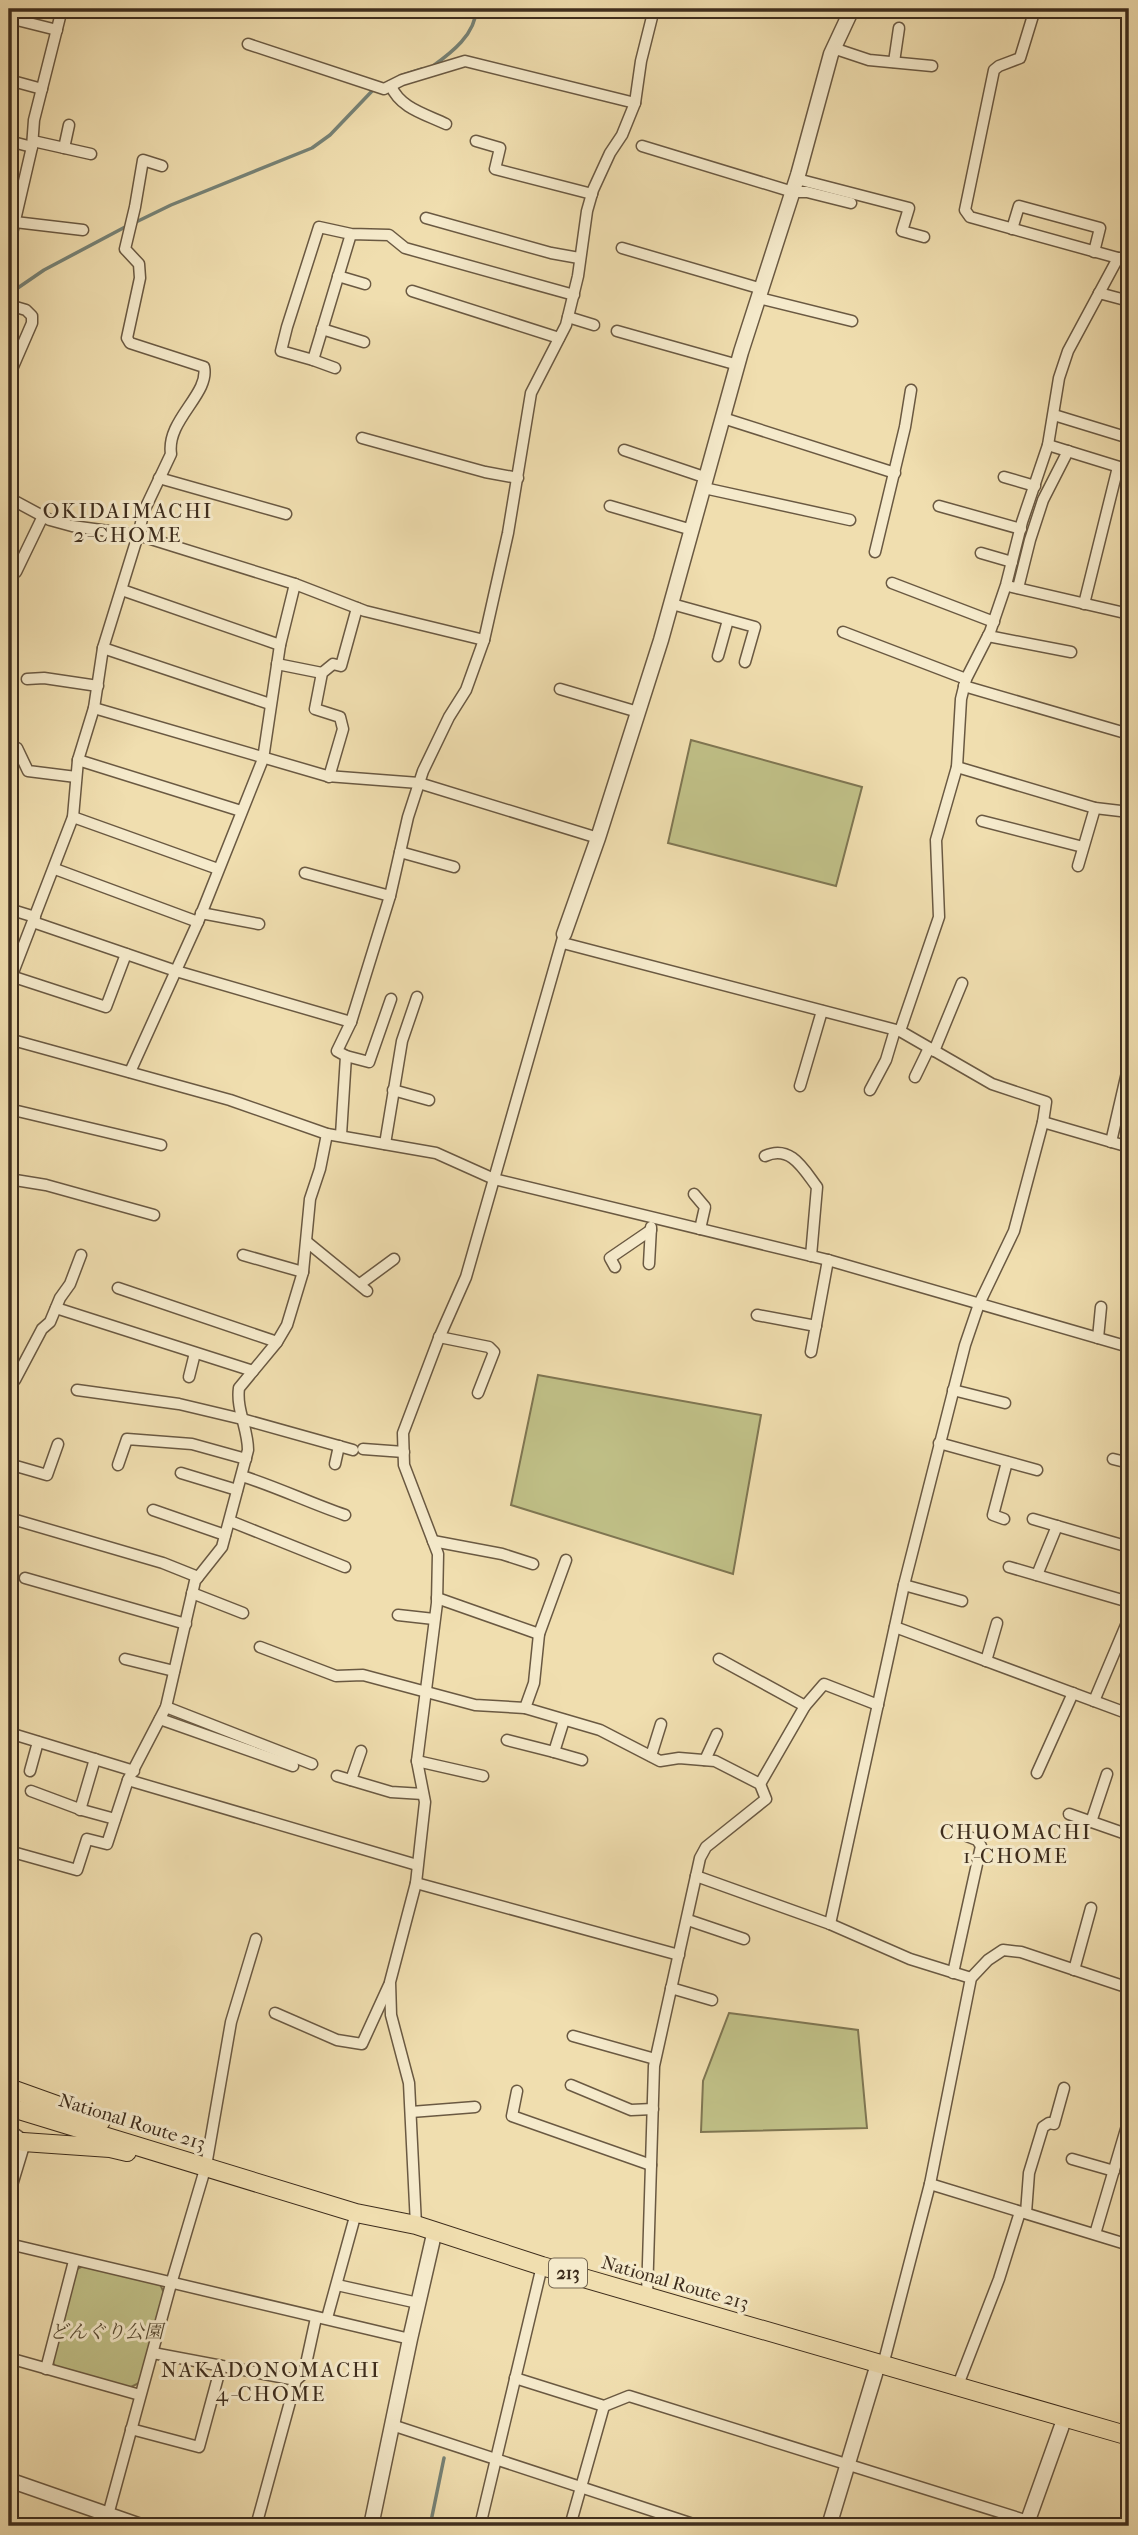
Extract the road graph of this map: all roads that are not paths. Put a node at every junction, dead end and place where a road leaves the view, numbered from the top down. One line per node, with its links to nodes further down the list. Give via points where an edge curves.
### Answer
1 (62, 9): 7 (street)
2 (654, 9): 15 (street)
3 (852, 9): 9 (street)
4 (1035, 9): 31 (street, via 1020,58 994,70 965,210 970,218)
5 (9, 18): 7 (street)
6 (899, 28): 10 (street)
7 (57, 30): 14 (street)
8 (248, 44): 13 (street, via 384,89)
9 (833, 48): 10 (street, via 869,60); 25 (street)
10 (894, 62): 11 (street)
11 (932, 66)
12 (9, 80): 14 (street)
13 (391, 86): 15 (street, via 465,61); 16 (street, via 403,104)
14 (42, 89): 20 (street)
15 (635, 103): 26 (street)
16 (446, 124)
17 (69, 125): 22 (street)
18 (9, 141): 20 (street)
19 (477, 141): 26 (street, via 500,148 495,169)
20 (33, 144): 22 (street); 28 (street)
21 (642, 146): 25 (street)
22 (64, 148): 23 (street)
23 (91, 154)
24 (162, 166): 73 (street, via 138,159 135,207 125,249 139,264 140,278 127,338 130,343 204,367 206,374 176,424 171,454)
25 (795, 186): 27 (street); 34 (street, via 909,208 902,231); 45 (street)
26 (592, 194): 39 (street)
27 (851, 203)
28 (13, 208): 30 (street)
29 (426, 218): 39 (street)
30 (15, 222): 32 (street); 36 (street)
31 (1013, 229): 38 (street); 38 (street, via 1019,206 1100,228)
32 (83, 230)
33 (351, 233): 41 (street); 46 (street, via 389,235 405,248); 56 (street, via 319,227)
34 (924, 237)
35 (1129, 244): 40 (street)
36 (9, 246)
37 (622, 248): 45 (street)
38 (1094, 252): 40 (street)
39 (579, 258): 46 (street)
40 (1125, 258): 44 (street)
41 (338, 276): 42 (street); 52 (street)
42 (365, 284)
43 (412, 291): 54 (street)
44 (1099, 293): 47 (street); 63 (street, via 1068,351)
45 (760, 294): 50 (street); 59 (street)
46 (574, 295): 49 (street)
47 (1129, 302)
48 (9, 304): 61 (street, via 26,310 32,323)
49 (568, 317): 51 (street); 54 (street)
50 (852, 321)
51 (594, 324)
52 (322, 329): 55 (street); 57 (street)
53 (618, 331): 59 (street)
54 (559, 338): 74 (street, via 531,393)
55 (364, 342)
56 (281, 351): 57 (street); 58 (street)
57 (313, 360): 60 (street)
58 (279, 365)
59 (738, 365): 64 (street)
60 (335, 368)
61 (9, 376)
62 (911, 390): 71 (street)
63 (1054, 415): 66 (street); 67 (street)
64 (723, 418): 71 (street); 75 (street)
65 (362, 438): 74 (street)
66 (1129, 438)
67 (1048, 445): 69 (street); 76 (street)
68 (624, 450): 75 (street)
69 (1068, 451): 70 (street); 93 (street, via 1043,500)
70 (1124, 468): 96 (street)
71 (895, 473): 86 (street)
72 (1004, 477): 76 (street)
73 (159, 478): 80 (street); 85 (street)
74 (517, 478): 103 (street)
75 (705, 483): 82 (street); 84 (street)
76 (1035, 486): 83 (street)
77 (9, 498): 81 (street)
78 (610, 506): 84 (street)
79 (939, 506): 83 (street)
80 (286, 514)
81 (43, 516): 85 (street, via 72,527); 89 (street)
82 (850, 520)
83 (1021, 529): 88 (street)
84 (692, 530): 95 (street)
85 (138, 535): 91 (street); 94 (street)
86 (875, 552)
87 (981, 553): 88 (street)
88 (1012, 562): 92 (street)
89 (16, 572)
90 (892, 583): 100 (street)
91 (295, 584): 97 (street); 104 (street)
92 (1006, 585): 93 (street); 100 (street)
93 (1018, 588): 96 (street)
94 (121, 590): 104 (street); 105 (street)
95 (671, 604): 99 (street); 117 (street)
96 (1084, 604): 98 (street)
97 (358, 608): 103 (street); 110 (street, via 341,666 333,664)
98 (1129, 614)
99 (728, 620): 107 (street); 108 (street, via 755,627)
100 (994, 622): 102 (street)
101 (843, 632): 112 (street)
102 (988, 636): 106 (street); 112 (street)
103 (484, 640): 125 (street, via 466,690)
104 (280, 645): 109 (street)
105 (103, 648): 113 (street); 115 (street)
106 (1071, 652)
107 (718, 656)
108 (745, 662)
109 (276, 664): 110 (street); 115 (street)
110 (322, 673): 123 (street, via 315,709 340,717 343,729)
111 (27, 679): 113 (street)
112 (965, 682): 118 (street); 122 (street)
113 (98, 686): 116 (street)
114 (560, 689): 117 (street)
115 (270, 704): 120 (street)
116 (94, 708): 120 (street); 121 (street)
117 (638, 712): 132 (street)
118 (1129, 734)
119 (9, 745): 124 (street, via 17,748 28,771)
120 (263, 759): 123 (street); 128 (street)
121 (78, 760): 124 (street); 128 (street)
122 (957, 767): 127 (street); 154 (street, via 936,840 939,917)
123 (329, 776): 125 (street)
124 (76, 777): 130 (street)
125 (419, 783): 132 (street); 134 (street)
126 (1129, 800): 129 (street)
127 (1095, 808): 129 (street); 133 (street)
128 (242, 811): 138 (street)
129 (1126, 811)
130 (73, 817): 137 (street); 138 (street)
131 (982, 821): 133 (street)
132 (598, 838): 145 (street)
133 (1083, 847): 135 (street)
134 (400, 852): 136 (street); 140 (street)
135 (1078, 866)
136 (454, 867)
137 (55, 869): 142 (street); 143 (street)
138 (218, 869): 142 (street)
139 (305, 873): 140 (street)
140 (390, 896): 153 (street)
141 (9, 909): 143 (street)
142 (199, 918): 144 (street); 147 (street)
143 (34, 920): 146 (street); 148 (street)
144 (259, 924)
145 (564, 939): 152 (street); 175 (street)
146 (126, 954): 147 (street); 148 (street, via 106,1007)
147 (176, 971): 153 (street); 159 (street)
148 (10, 979)
149 (962, 983): 156 (street)
150 (417, 997): 162 (street, via 402,1041)
151 (391, 999): 157 (street, via 369,1062)
152 (822, 1011): 154 (street); 161 (street)
153 (351, 1022): 157 (street, via 337,1051)
154 (897, 1030): 156 (street); 163 (street)
155 (9, 1041): 159 (street)
156 (931, 1049): 160 (street); 166 (street, via 992,1084 1046,1102)
157 (346, 1056): 168 (street)
158 (1129, 1064): 169 (street)
159 (130, 1072): 167 (street)
160 (915, 1077)
161 (800, 1086)
162 (394, 1090): 164 (street); 170 (street)
163 (870, 1090)
164 (429, 1100)
165 (9, 1109): 171 (street)
166 (1044, 1122): 169 (street); 191 (street, via 1014,1231)
167 (327, 1134): 168 (street); 181 (street, via 310,1199)
168 (341, 1135): 170 (street)
169 (1111, 1142): 172 (street)
170 (385, 1144): 175 (street, via 436,1153)
171 (161, 1145)
172 (1129, 1147)
173 (765, 1156): 183 (street, via 773,1153 795,1158 817,1187)
174 (9, 1178): 177 (street)
175 (494, 1179): 178 (street); 196 (street, via 466,1277)
176 (694, 1194): 179 (street, via 705,1207)
177 (154, 1215)
178 (652, 1217): 179 (street); 180 (street)
179 (700, 1229): 183 (street)
180 (651, 1230): 187 (street); 188 (street, via 610,1258)
181 (307, 1242): 184 (street, via 364,1288); 189 (street)
182 (243, 1255): 189 (street)
183 (811, 1256): 185 (street)
184 (394, 1259)
185 (828, 1260): 191 (street); 195 (street)
186 (82, 1262): 193 (street)
187 (649, 1264)
188 (615, 1267)
189 (303, 1272): 198 (street)
190 (118, 1288): 198 (street)
191 (979, 1304): 197 (street); 206 (street)
192 (1101, 1307): 197 (street)
193 (56, 1308): 201 (street); 204 (street)
194 (757, 1315): 195 (street)
195 (816, 1326): 200 (street)
196 (439, 1336): 207 (street, via 494,1352); 213 (street, via 403,1433)
197 (1098, 1338): 199 (street)
198 (277, 1342): 202 (street)
199 (1129, 1347)
200 (811, 1352)
201 (195, 1353): 202 (street); 203 (street)
202 (253, 1371): 209 (street, via 237,1396)
203 (189, 1377)
204 (15, 1380)
205 (77, 1390): 209 (street, via 179,1404)
206 (953, 1390): 208 (street); 210 (street)
207 (478, 1393)
208 (1005, 1403)
209 (242, 1419): 212 (street); 214 (street, via 248,1439)
210 (939, 1443): 216 (street); 242 (street)
211 (58, 1444): 218 (street, via 47,1475)
212 (339, 1446): 213 (street); 219 (street)
213 (404, 1452): 233 (street, via 404,1465)
214 (246, 1459): 220 (street, via 192,1444 127,1439); 223 (street)
215 (1113, 1459): 217 (street)
216 (1007, 1462): 221 (street); 228 (street, via 993,1515)
217 (1129, 1463)
218 (9, 1464)
219 (335, 1464)
220 (118, 1465)
221 (1038, 1470)
222 (181, 1473): 224 (street)
223 (242, 1476): 224 (street); 226 (street)
224 (237, 1490): 230 (street)
225 (153, 1510): 232 (street)
226 (345, 1515)
227 (9, 1518): 240 (street)
228 (1004, 1519)
229 (1033, 1519): 231 (street)
230 (230, 1521): 232 (street); 237 (street)
231 (1057, 1526): 234 (street); 239 (street)
232 (225, 1535): 240 (street, via 222,1547)
233 (433, 1541): 236 (street); 244 (street, via 438,1554)
234 (1129, 1547)
235 (566, 1560): 254 (street)
236 (533, 1564)
237 (345, 1567)
238 (1009, 1567): 239 (street)
239 (1037, 1575): 246 (street)
240 (198, 1577): 243 (street)
241 (25, 1578): 252 (street)
242 (904, 1585): 245 (street); 253 (street)
243 (191, 1593): 247 (street); 252 (street)
244 (437, 1598): 250 (street); 254 (street)
245 (962, 1601)
246 (1129, 1602)
247 (243, 1613)
248 (398, 1615): 250 (street)
249 (1129, 1618): 262 (street)
250 (434, 1619): 260 (street)
251 (996, 1623): 258 (street)
252 (186, 1624): 259 (street)
253 (895, 1627): 258 (street); 263 (street)
254 (539, 1634): 266 (street, via 534,1684)
255 (260, 1647): 260 (street, via 336,1676 363,1675)
256 (125, 1659): 259 (street)
257 (719, 1659): 264 (street)
258 (986, 1661): 261 (street)
259 (174, 1671): 265 (street)
260 (424, 1691): 266 (street, via 475,1705); 281 (street)
261 (1073, 1693): 262 (street); 285 (street)
262 (1094, 1701): 267 (street)
263 (878, 1704): 264 (street, via 824,1684); 306 (street)
264 (805, 1706): 291 (street)
265 (166, 1707): 268 (street); 282 (street)
266 (525, 1708): 269 (street)
267 (1129, 1714)
268 (160, 1719): 283 (street); 287 (street)
269 (564, 1720): 276 (street); 277 (street, via 600,1730)
270 (662, 1724): 277 (street)
271 (717, 1734): 280 (street)
272 (16, 1735): 274 (street)
273 (507, 1740): 276 (street)
274 (38, 1741): 278 (street); 284 (street)
275 (361, 1751): 290 (street)
276 (554, 1752): 279 (street)
277 (651, 1756): 280 (street, via 660,1761)
278 (95, 1759): 287 (street); 294 (street)
279 (582, 1760)
280 (705, 1760): 291 (street)
281 (417, 1761): 289 (street); 293 (street)
282 (312, 1764)
283 (293, 1766)
284 (30, 1771)
285 (1037, 1773)
286 (1107, 1774): 297 (street)
287 (131, 1775): 296 (street); 301 (street)
288 (337, 1776): 290 (street)
289 (484, 1776)
290 (351, 1780): 293 (street, via 391,1792)
291 (760, 1784): 302 (street, via 766,1799 706,1847)
292 (31, 1791): 294 (street)
293 (423, 1794): 301 (street)
294 (80, 1810): 296 (street)
295 (1069, 1814): 297 (street)
296 (115, 1819): 300 (street, via 107,1844 87,1839 77,1870)
297 (1091, 1822): 299 (street)
298 (959, 1833): 311 (street, via 978,1840 981,1846)
299 (1129, 1835)
300 (9, 1851)
301 (417, 1865): 303 (street)
302 (696, 1876): 305 (street); 306 (street)
303 (416, 1883): 309 (street); 313 (street)
304 (1091, 1908): 310 (street)
305 (688, 1920): 308 (street); 309 (street)
306 (830, 1924): 311 (street)
307 (256, 1939): 333 (street, via 231,2022)
308 (744, 1939)
309 (679, 1955): 314 (street)
310 (1074, 1970): 312 (street, via 1003,1950); 315 (street)
311 (953, 1973): 312 (street)
312 (971, 1978): 335 (street)
313 (390, 1982): 317 (street, via 362,2044 337,2040); 327 (street, via 391,2015 409,2083)
314 (671, 1988): 316 (street); 319 (street)
315 (1129, 1988)
316 (712, 2000)
317 (275, 2013)
318 (573, 2036): 319 (street)
319 (655, 2059): 326 (street)
320 (570, 2085): 326 (street, via 631,2110)
321 (9, 2088): 330 (highway, via 133,2132)
322 (1065, 2088): 338 (street, via 1054,2124 1043,2127)
323 (517, 2091): 332 (street, via 512,2116)
324 (9, 2107): 330 (highway, National Route 213 / 213)
325 (475, 2107): 327 (street)
326 (653, 2109): 332 (street)
327 (411, 2112): 339 (street)
328 (1129, 2119): 334 (street)
329 (16, 2137): 333 (highway); 336 (street)
330 (143, 2146): 333 (highway, National Route 213 / 213)
331 (1072, 2159): 334 (street)
332 (651, 2165): 348 (street)
333 (206, 2166): 337 (highway, National Route 213 / 213); 346 (street)
334 (1114, 2171): 341 (street)
335 (930, 2184): 338 (street); 354 (street)
336 (9, 2188)
337 (356, 2213): 339 (highway, National Route 213 / 213); 347 (street)
338 (1023, 2213): 341 (street); 359 (street)
339 (416, 2225): 340 (highway, National Route 213 / 213)
340 (435, 2230): 345 (highway, National Route 213 / 213); 349 (street)
341 (1095, 2234): 343 (street)
342 (9, 2244): 344 (street)
343 (1129, 2245)
344 (74, 2261): 346 (street); 356 (street)
345 (542, 2266): 348 (highway, National Route 213 / 213); 357 (street)
346 (171, 2284): 350 (street); 352 (street)
347 (337, 2285): 349 (street); 350 (street)
348 (647, 2296): 354 (highway, National Route 213 / 213)
349 (418, 2303): 351 (street)
350 (322, 2318): 351 (street); 358 (street, via 304,2373)
351 (410, 2339): 363 (street)
352 (153, 2353): 355 (street); 360 (street)
353 (9, 2358): 356 (street)
354 (880, 2364): 359 (highway, National Route 213 / 213); 367 (street)
355 (220, 2366): 358 (street); 364 (street, via 199,2447)
356 (46, 2369): 360 (street)
357 (515, 2378): 361 (street); 366 (street)
358 (296, 2379): 374 (street)
359 (958, 2385): 362 (highway, National Route 213 / 213)
360 (139, 2395): 364 (street)
361 (604, 2406): 367 (street, via 629,2396); 369 (street)
362 (1065, 2417): 365 (highway, National Route 213 / 213); 372 (street)
363 (393, 2425): 366 (street); 375 (street)
364 (131, 2429): 370 (street)
365 (1129, 2436)
366 (495, 2460): 369 (street); 376 (street)
367 (848, 2464): 372 (street); 379 (street)
368 (9, 2480): 370 (street)
369 (581, 2487): 371 (street); 377 (street)
370 (106, 2520): 373 (street)
371 (664, 2521): 378 (street)
372 (1026, 2524): 380 (street)
373 (141, 2526)
374 (256, 2526)
375 (372, 2526)
376 (480, 2526)
377 (569, 2526)
378 (699, 2526)
379 (829, 2526)
380 (1044, 2526)

